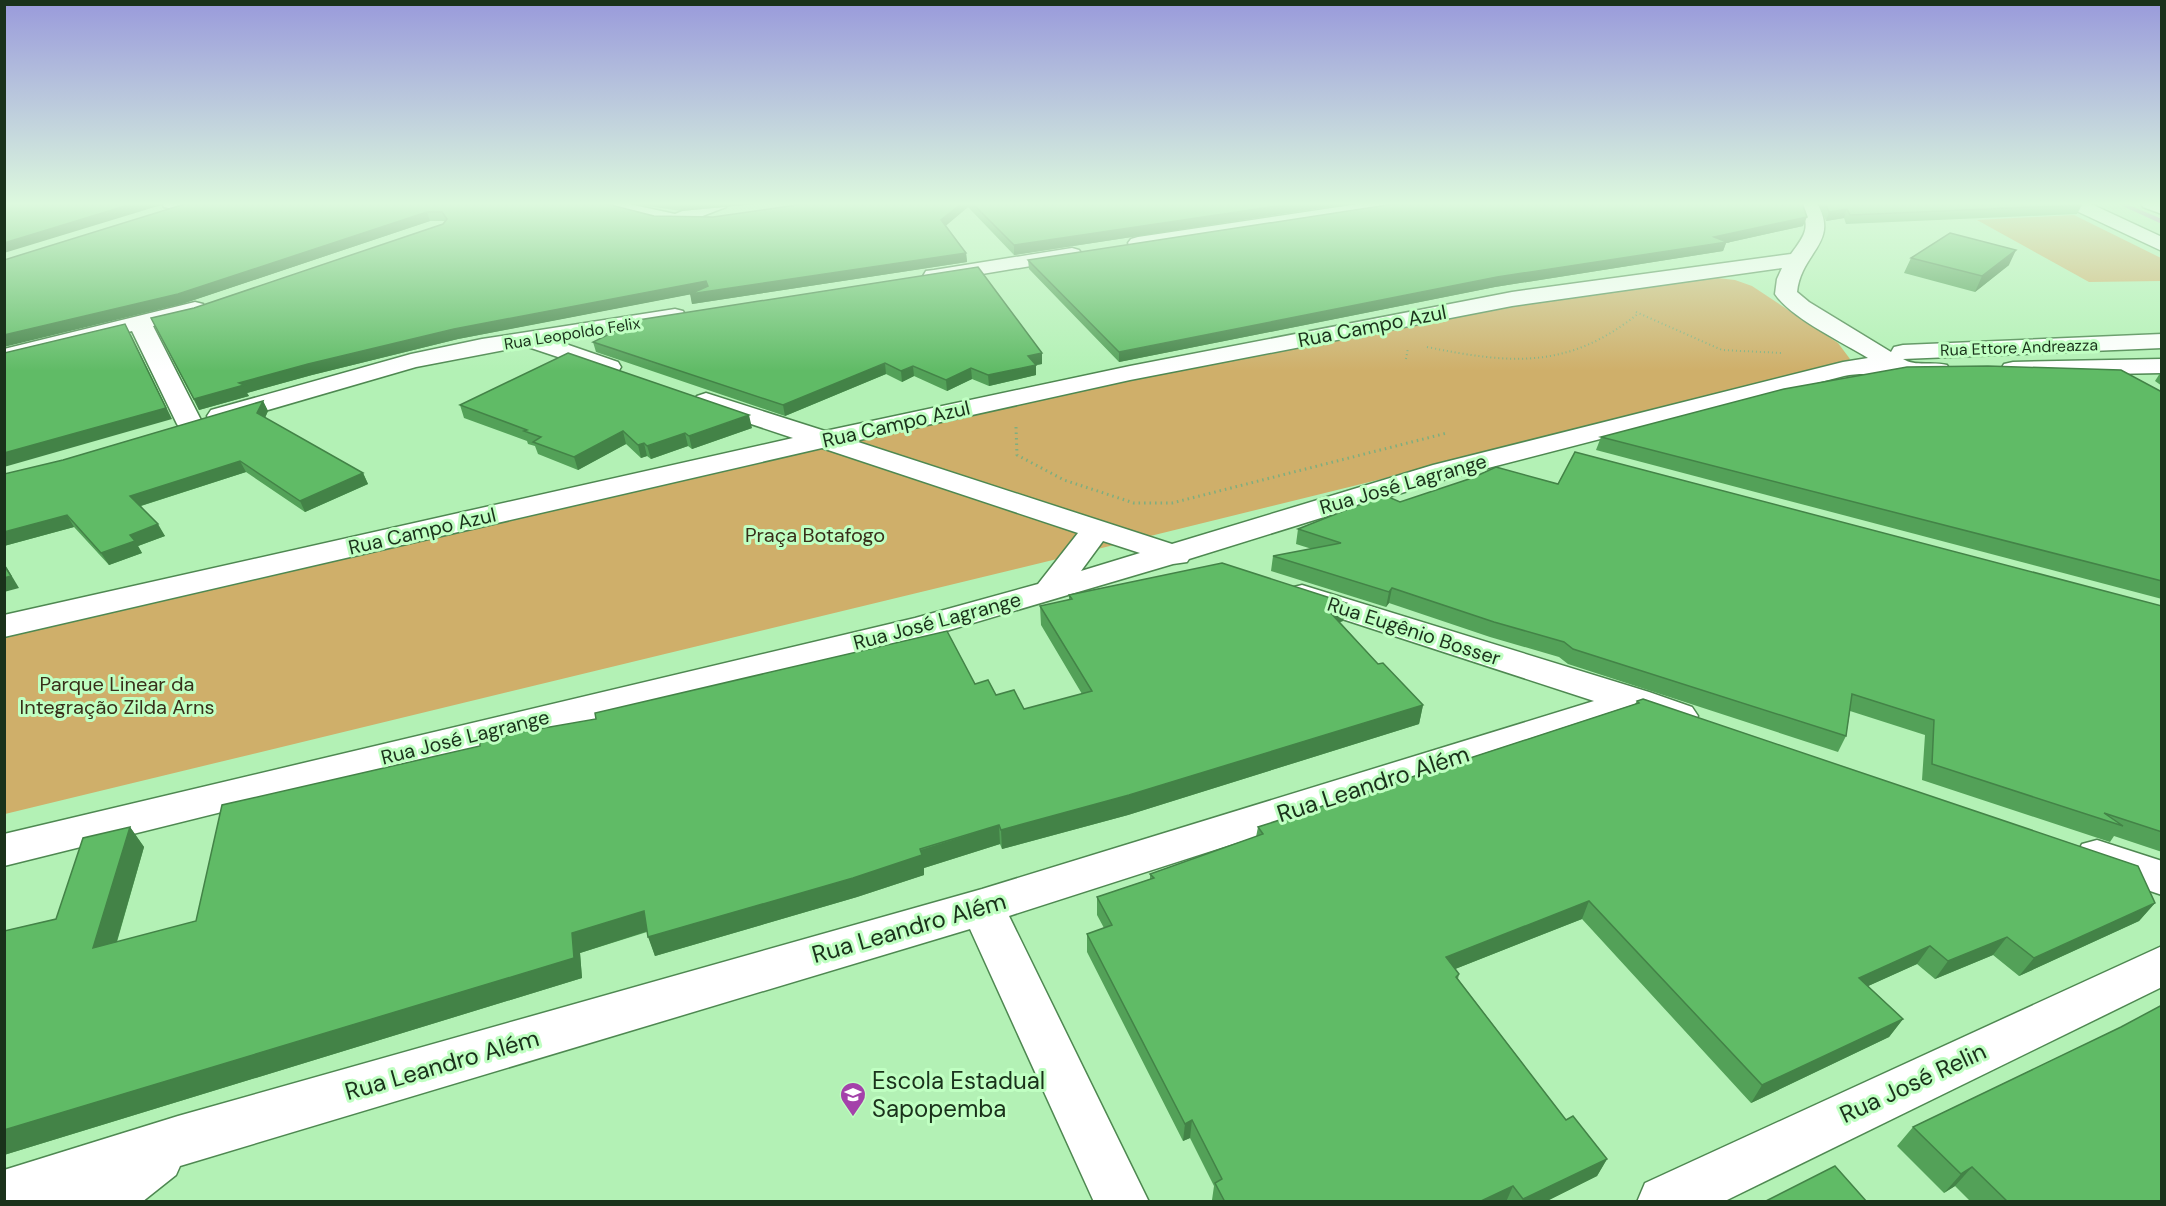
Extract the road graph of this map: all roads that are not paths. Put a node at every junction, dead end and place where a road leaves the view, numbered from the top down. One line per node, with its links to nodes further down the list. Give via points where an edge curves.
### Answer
1 (1036, 259): 4 (street)
2 (1794, 260): 3 (street, Rua Campo Azul); 5 (street, via 1785,281)
3 (1707, 272): 5 (street); 19 (street, Rua Campo Azul, via 1512,299 1399,320 1119,375)
4 (918, 278)
5 (1771, 289): 13 (street, Rua Ettore Andreazza)
6 (219, 301): 8 (street)
7 (694, 314): 9 (street, Rua Leopoldo Felix)
8 (140, 324): 9 (street, Rua Leopoldo Felix, via 180,428 411,361); 12 (street)
9 (529, 340): 16 (street)
10 (2162, 341): 11 (street, Rua Ettore Andreazza)
11 (2074, 345): 13 (street, Rua Ettore Andreazza); 15 (street)
12 (4, 356)
13 (1870, 359): 15 (street, Rua Ettore Andreazza, via 1905,371); 20 (street, Rua José Lagrange)
14 (2162, 366): 15 (street, Rua Ettore Andreazza)
15 (2109, 368): 17 (street)
16 (641, 378)
17 (2142, 388)
18 (675, 390): 19 (street)
19 (821, 440): 22 (street); 27 (street, Rua Campo Azul)
20 (1542, 447): 21 (street); 23 (street, Rua José Lagrange, via 1443,471)
21 (1599, 462)
22 (1096, 530): 23 (street); 26 (street)
23 (1171, 554): 24 (street); 26 (street, Rua José Lagrange)
24 (1216, 568)
25 (1273, 586): 28 (street, Rua Eugênio Bosser)
26 (1050, 591): 31 (street, Rua José Lagrange, via 919,628)
27 (4, 626)
28 (1636, 701): 29 (street, Rua Eugênio Bosser); 33 (street, Rua Leandro Além)
29 (1703, 724)
30 (2072, 848): 32 (street)
31 (4, 850)
32 (2162, 878)
33 (982, 907): 35 (street, Rua Leandro Além); 38 (street)
34 (2162, 965): 39 (street, Rua José Relin)
35 (178, 1142): 36 (street, Rua Leandro Além); 37 (street)
36 (4, 1197)
37 (98, 1202)
38 (1122, 1202)
39 (1664, 1202)

